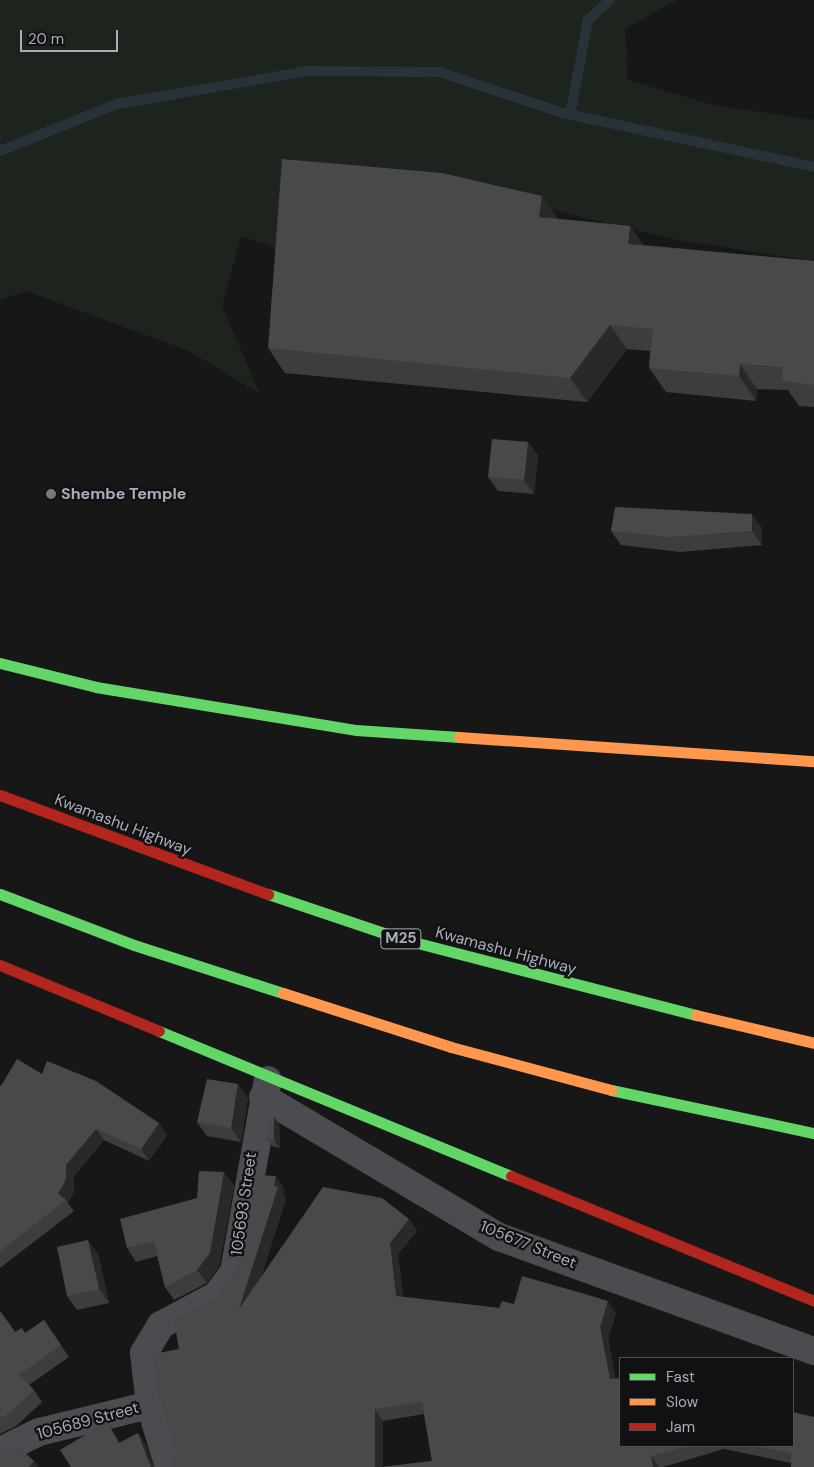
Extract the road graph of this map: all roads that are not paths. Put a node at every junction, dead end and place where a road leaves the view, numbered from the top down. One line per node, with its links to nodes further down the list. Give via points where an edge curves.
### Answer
1 (0, 663): 2 (main road, via 96,687 356,730)
2 (814, 761)
3 (0, 794): 6 (main road, Kwamashu Highway / M25, via 215,877 402,939 582,988)
4 (0, 894): 8 (main road, via 134,945 451,1047 635,1096)
5 (0, 965): 7 (main road)
6 (814, 1043)
7 (266, 1086): 9 (main road); 10 (street, 105677 Street, via 499,1237); 11 (street, 105693 Street, via 234,1272 217,1295 175,1314 150,1338 144,1354)
8 (814, 1133)
9 (814, 1301)
10 (814, 1351)
11 (150, 1405): 12 (street, 105689 Street, via 39,1432); 13 (street, 105693 Street)
12 (0, 1451)
13 (169, 1467)

